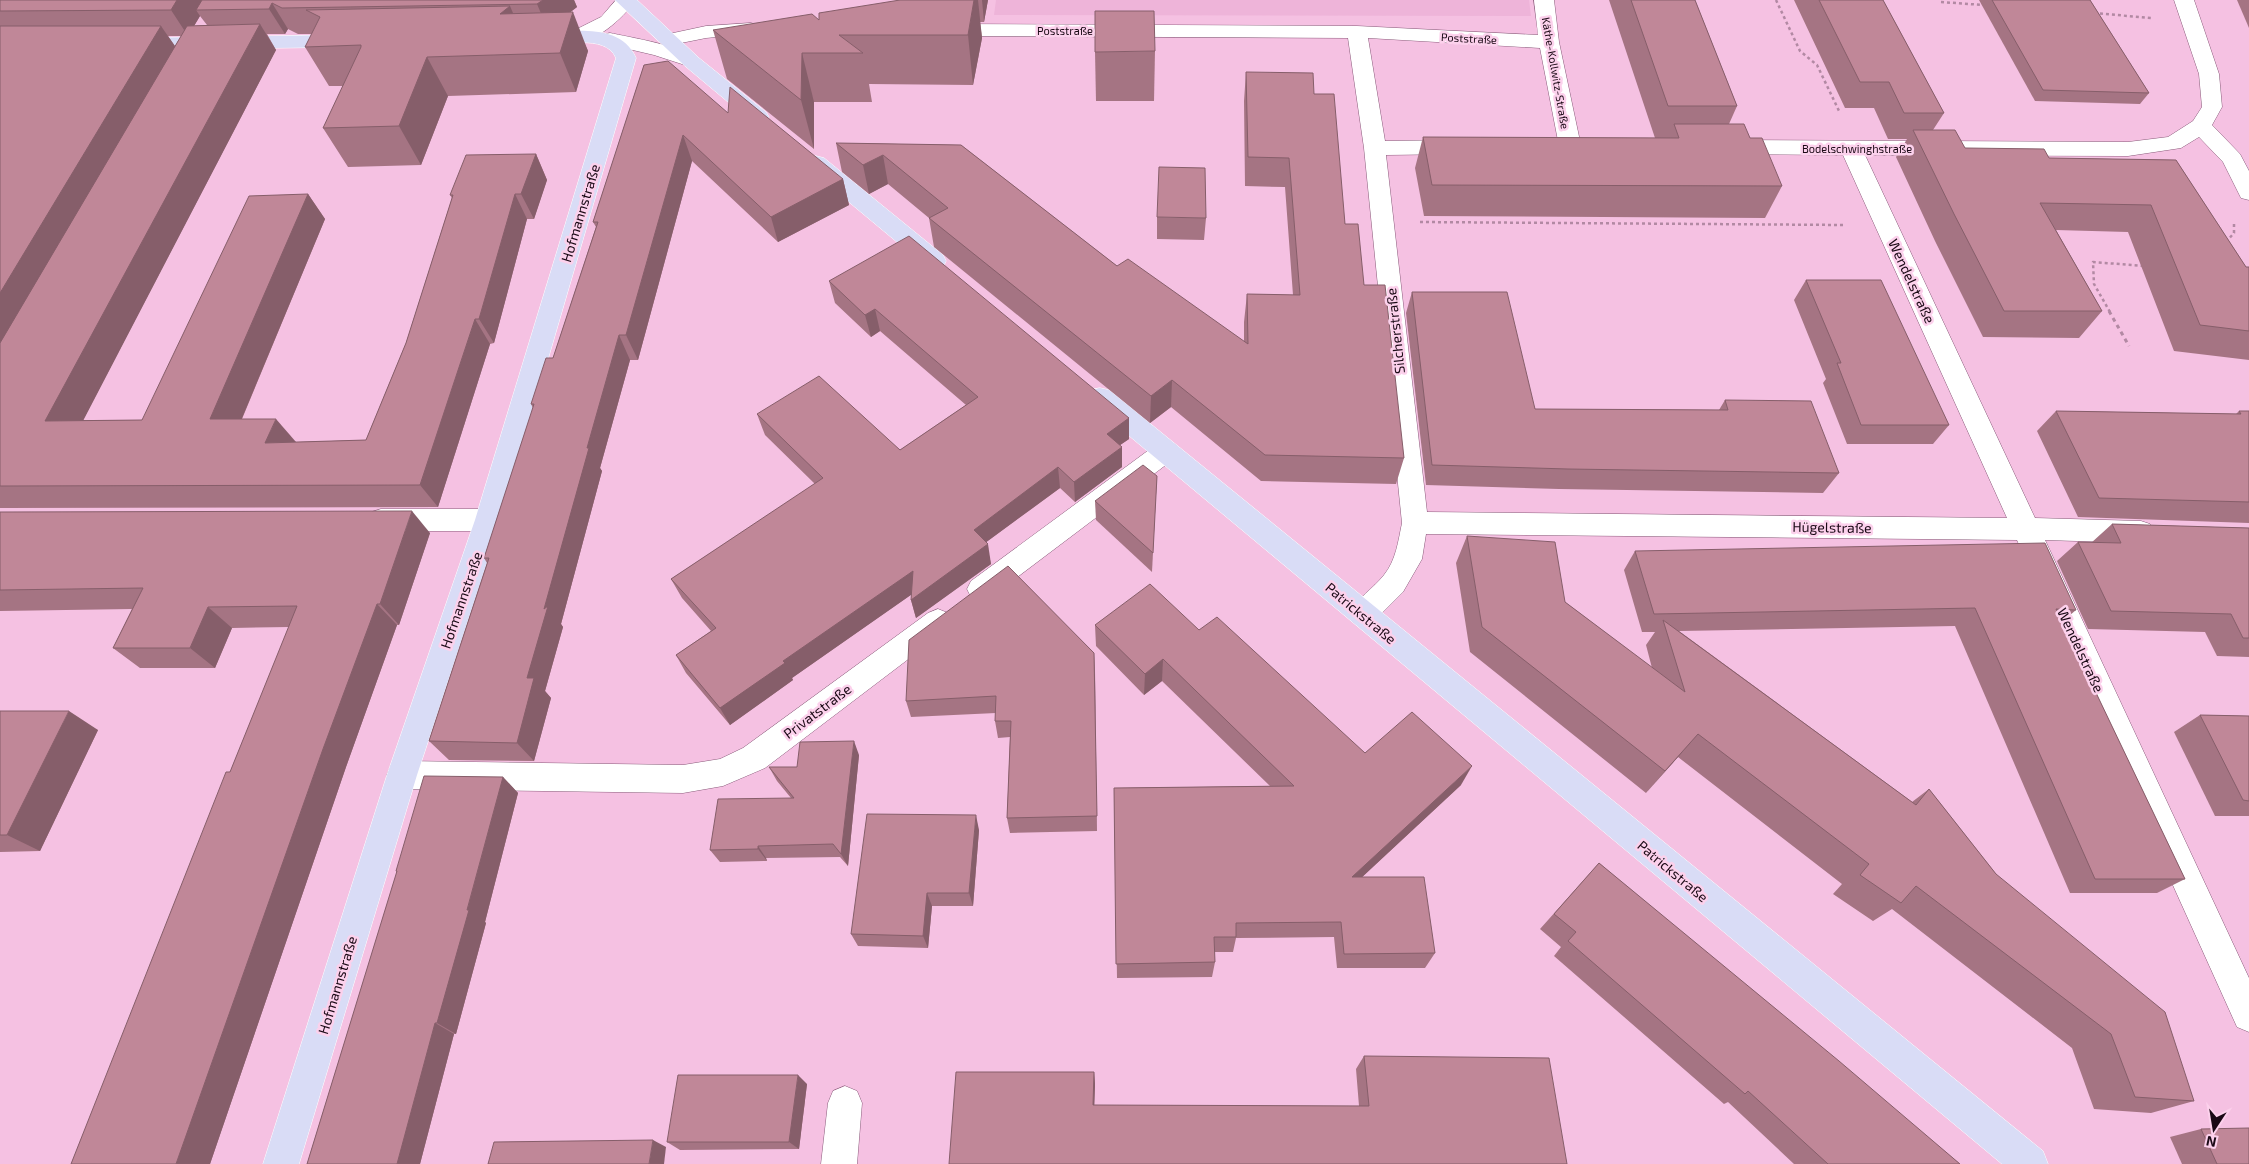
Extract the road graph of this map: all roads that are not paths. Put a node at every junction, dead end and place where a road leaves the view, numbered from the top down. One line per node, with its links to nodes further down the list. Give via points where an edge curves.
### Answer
1 (626, 0): 8 (street, via 608,21); 11 (main road)
2 (1544, 0): 13 (street, Käthe-Kollwitz-Straße)
3 (2184, 0): 17 (street, via 2209,74 2212,107)
4 (208, 22): 15 (street)
5 (773, 29): 11 (street, via 706,32)
6 (926, 30): 7 (street, Poststraße)
7 (1357, 32): 13 (street, Poststraße); 23 (street, Silcherstraße)
8 (576, 37): 9 (main road); 10 (main road)
9 (527, 38)
10 (610, 39): 16 (street, via 660,50); 30 (main road, Hofmannstraße, via 622,47 626,58)
11 (671, 39): 16 (main road)
12 (361, 41): 15 (main road)
13 (1549, 42): 20 (street, Käthe-Kollwitz-Straße)
14 (120, 45): 15 (main road)
15 (190, 52)
16 (692, 62): 18 (main road)
17 (2201, 126): 24 (street, Bodelschwinghstraße, via 2173,143 2128,149); 25 (street, via 2232,159)
18 (775, 130)
19 (1482, 147): 23 (street)
20 (1570, 147)
21 (1706, 147): 24 (street, Bodelschwinghstraße)
22 (798, 148): 26 (main road)
23 (1375, 148): 31 (street, Silcherstraße)
24 (1854, 148): 32 (street, Wendelstraße)
25 (2249, 193)
26 (957, 279)
27 (1084, 384): 28 (main road, Patrickstraße)
28 (1166, 451): 34 (main road, Patrickstraße); 35 (street, Privatstraße, via 754,758 723,772 683,779)
29 (359, 520): 30 (street)
30 (488, 520): 35 (main road, Hofmannstraße)
31 (1416, 523): 32 (street, Hügelstraße); 34 (street, Silcherstraße, via 1408,559 1393,584)
32 (2025, 529): 33 (street, Hügelstraße); 36 (street, Wendelstraße)
33 (2162, 532)
34 (1363, 614): 40 (main road, Patrickstraße)
35 (402, 775): 38 (main road, Hofmannstraße)
36 (2249, 1015)
37 (845, 1103): 39 (street)
38 (281, 1164)
39 (839, 1164)
40 (2030, 1164)

